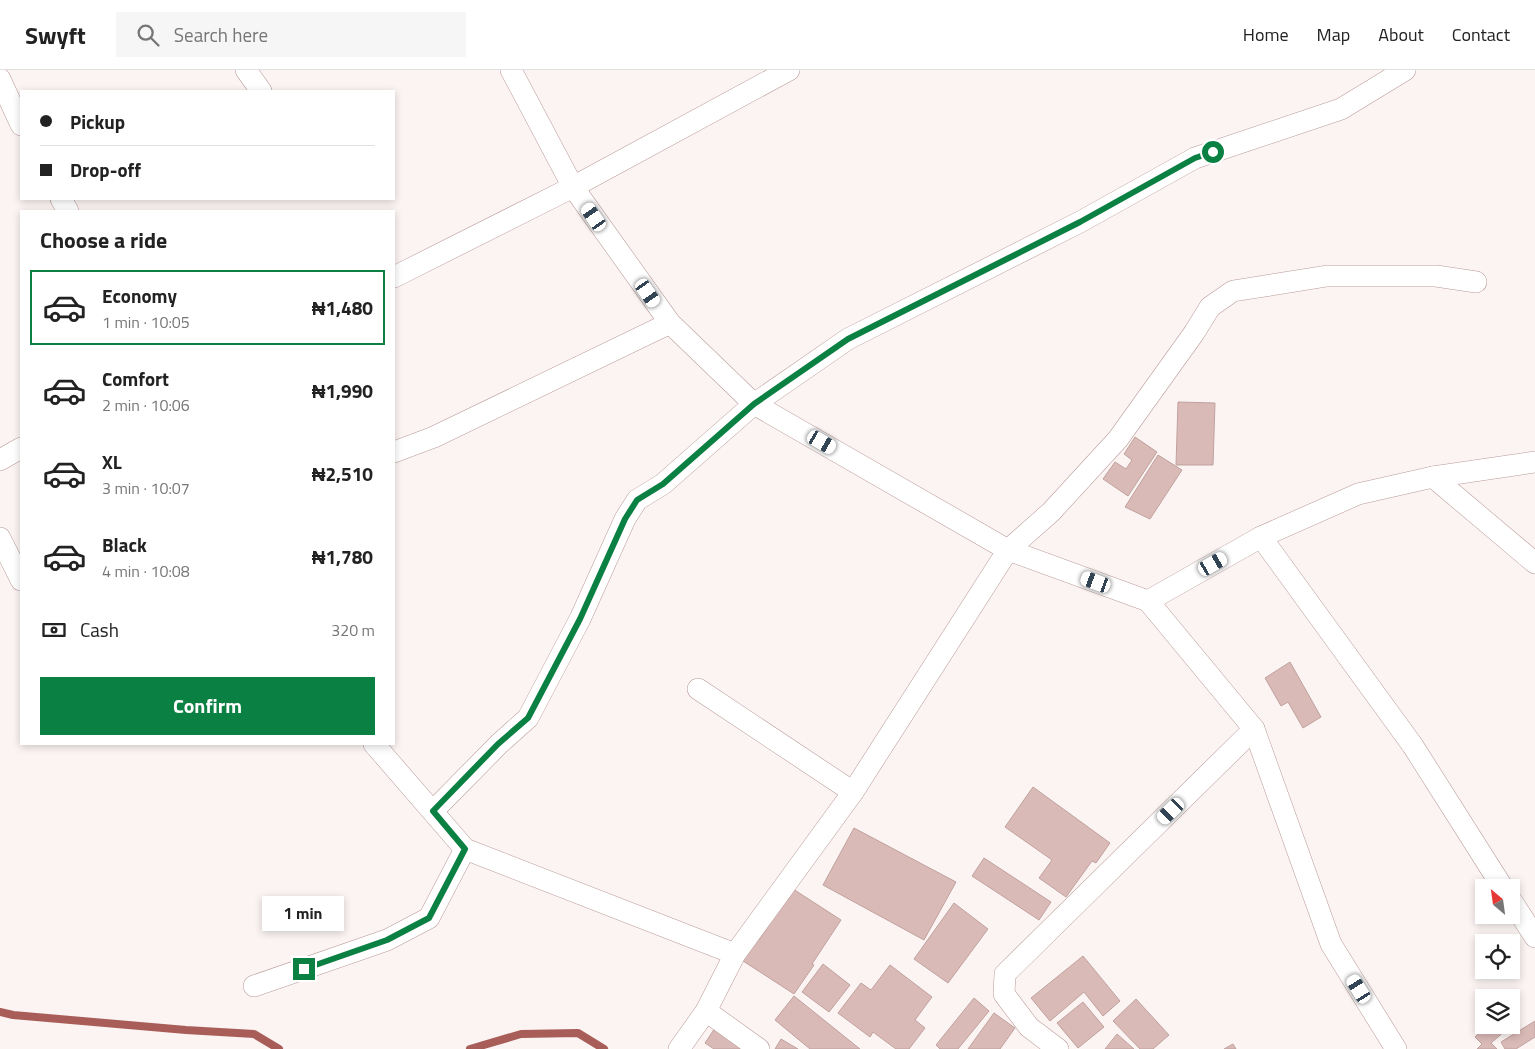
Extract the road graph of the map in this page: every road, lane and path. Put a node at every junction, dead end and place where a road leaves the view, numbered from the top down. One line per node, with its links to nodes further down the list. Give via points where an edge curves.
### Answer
1 (246, 70): 6 (street)
2 (511, 70): 8 (street)
3 (789, 70): 8 (street)
4 (1404, 70): 12 (street, via 1341,109 1195,158 1080,222 848,339)
5 (0, 79): 7 (street)
6 (259, 90)
7 (20, 123)
8 (573, 187): 9 (street); 11 (street)
9 (395, 276)
10 (1476, 282): 20 (street, via 1436,276 1327,276 1233,291 1210,307 1118,439 1050,512)
11 (670, 323): 12 (street); 14 (street, via 434,437)
12 (754, 404): 20 (street); 28 (street, via 663,484 637,500 528,718)
13 (20, 449): 15 (street)
14 (395, 452)
15 (0, 460)
16 (1535, 462): 17 (street)
17 (1433, 477): 18 (street, via 1358,494); 21 (street)
18 (1261, 537): 23 (street); 30 (street, via 1413,746)
19 (0, 538): 22 (street)
20 (1008, 550): 23 (street); 27 (street)
21 (1535, 563)
22 (20, 578)
23 (1148, 601): 25 (street)
24 (698, 689): 27 (street)
25 (1254, 729): 38 (street, via 1005,974 1004,994 1028,1027); 39 (street, via 1331,944)
26 (375, 745): 28 (street)
27 (854, 792): 33 (street)
28 (433, 811): 29 (street)
29 (465, 849): 33 (street); 34 (street, via 429,918 387,940)
30 (1497, 879)
31 (1520, 914): 32 (street)
32 (1535, 937)
33 (735, 954): 35 (street)
34 (254, 986)
35 (706, 1011): 36 (street); 37 (street)
36 (679, 1049)
37 (758, 1049)
38 (1058, 1049)
39 (1396, 1049)

